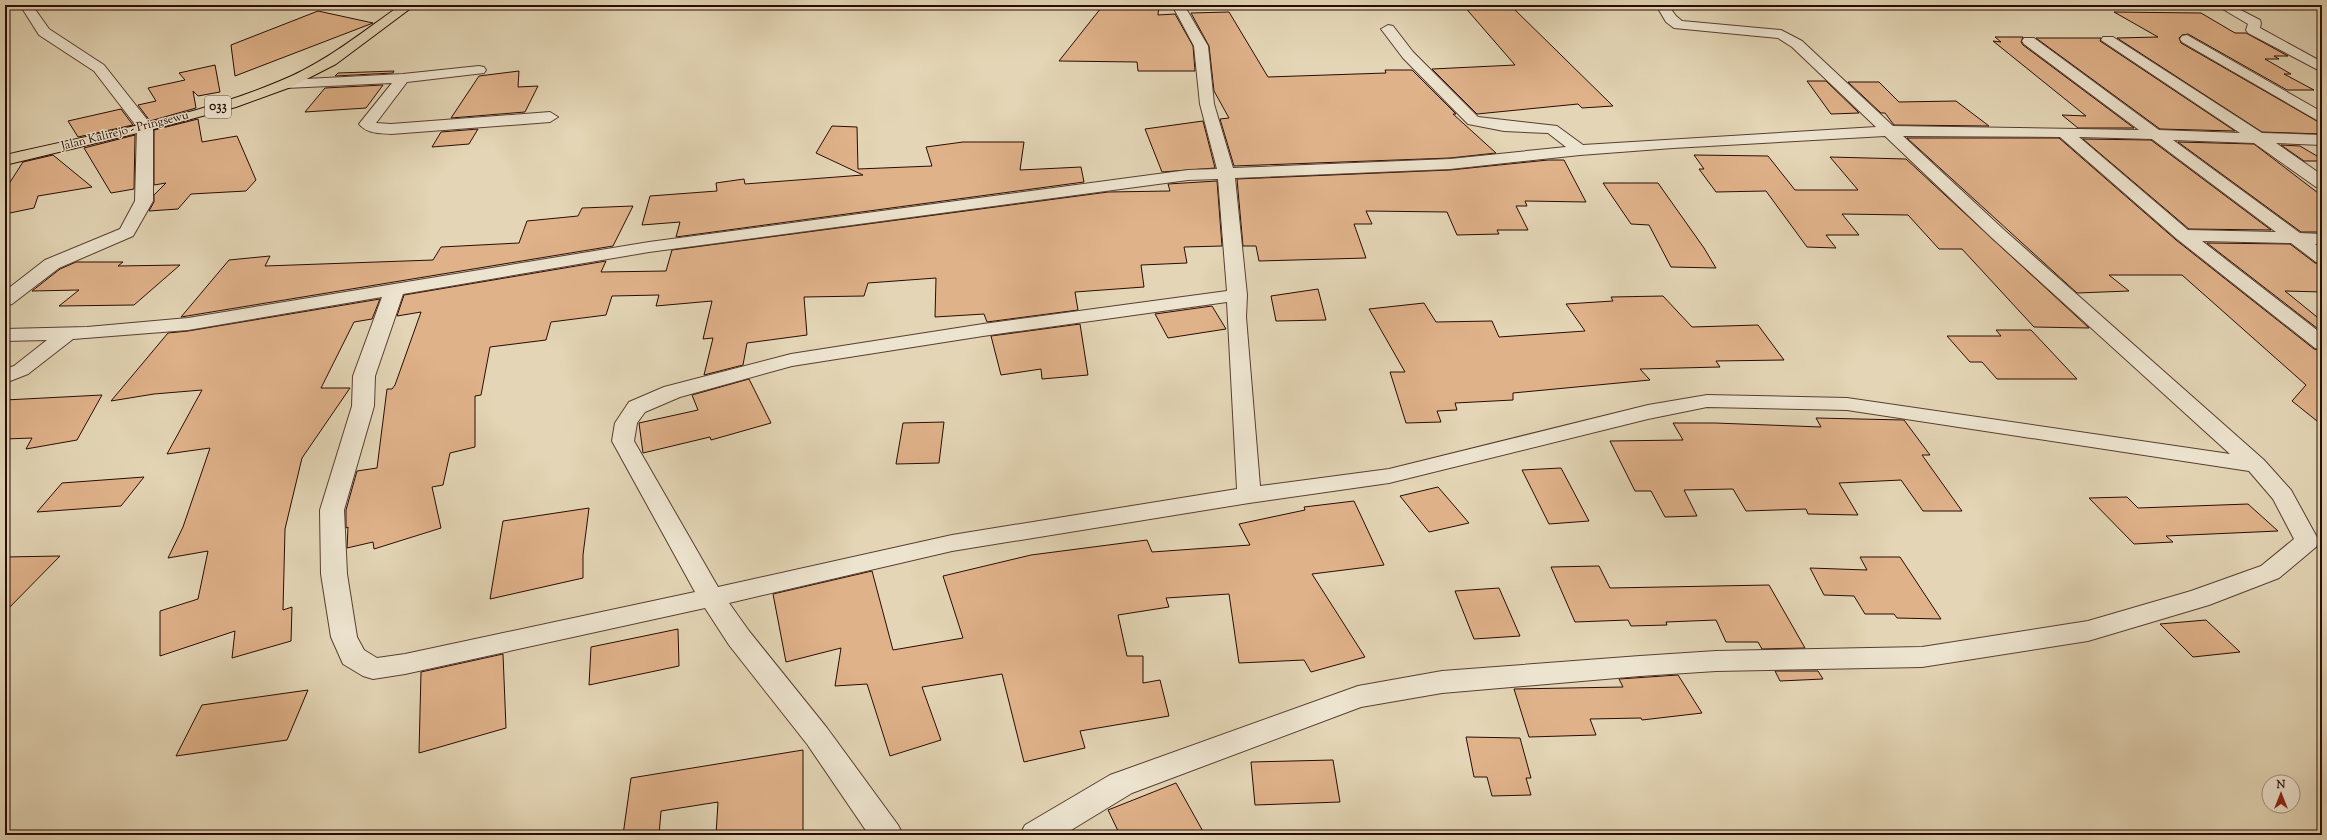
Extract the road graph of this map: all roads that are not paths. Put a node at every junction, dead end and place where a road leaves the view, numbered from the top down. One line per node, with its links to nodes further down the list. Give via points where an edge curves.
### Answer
1 (26, 5): 16 (street, via 44,32 99,68)
2 (409, 5): 13 (main road, Jalan Kalirejo - Pringsewu / 033, via 331,61)
3 (1178, 5): 24 (street, via 1201,46 1207,104)
4 (1662, 5): 17 (street, via 1671,19 1679,25 1761,31 1790,38)
5 (2222, 5): 10 (street, via 2255,23 2253,30)
6 (1388, 29): 22 (street, via 1408,55 1473,120 1504,126 1552,130)
7 (2187, 39): 15 (street)
8 (2108, 40): 20 (street)
9 (2029, 41): 19 (street)
10 (2322, 68)
11 (480, 70): 12 (street)
12 (403, 78): 13 (street); 14 (street, via 367,124 373,128 391,129)
13 (286, 84): 16 (main road, Jalan Kalirejo - Pringsewu / 033, via 231,104)
14 (550, 117)
15 (2322, 118)
16 (145, 127): 23 (main road, Jalan Kalirejo - Pringsewu / 033); 32 (street, via 144,200 127,232 52,264)
17 (1890, 131): 18 (street); 22 (street); 37 (street, via 1997,233)
18 (2064, 132): 19 (street); 26 (street)
19 (2158, 134): 20 (street); 27 (street)
20 (2258, 138): 21 (street); 25 (street)
21 (2322, 140)
22 (1580, 150): 24 (street, via 1450,164)
23 (5, 160)
24 (1226, 173): 30 (street, via 1188,175 786,228); 31 (street)
25 (2322, 183)
26 (2183, 235): 27 (street); 35 (street)
27 (2293, 238): 28 (street); 29 (street)
28 (2322, 239)
29 (2322, 258)
30 (395, 289): 33 (street, via 188,324); 39 (street, via 364,376 363,406 332,510 336,582 344,637 354,656 373,669 405,664)
31 (1237, 294): 38 (street, via 1236,317); 39 (street, via 791,360 672,392 637,407 626,423 623,441)
32 (5, 300)
33 (67, 334): 34 (street); 36 (street, via 21,370)
34 (5, 335)
35 (2322, 344)
36 (5, 377)
37 (2256, 464): 38 (street, via 1847,404 1707,401 1648,412 1389,476); 41 (street, via 2283,495 2307,541 2270,572 2200,598 2088,631 1922,657 1716,661 1442,682 1358,697 1121,784)
38 (1249, 495): 39 (street, via 952,542)
39 (710, 597): 40 (street, via 739,638 817,736)
40 (887, 835)
41 (1036, 835)

